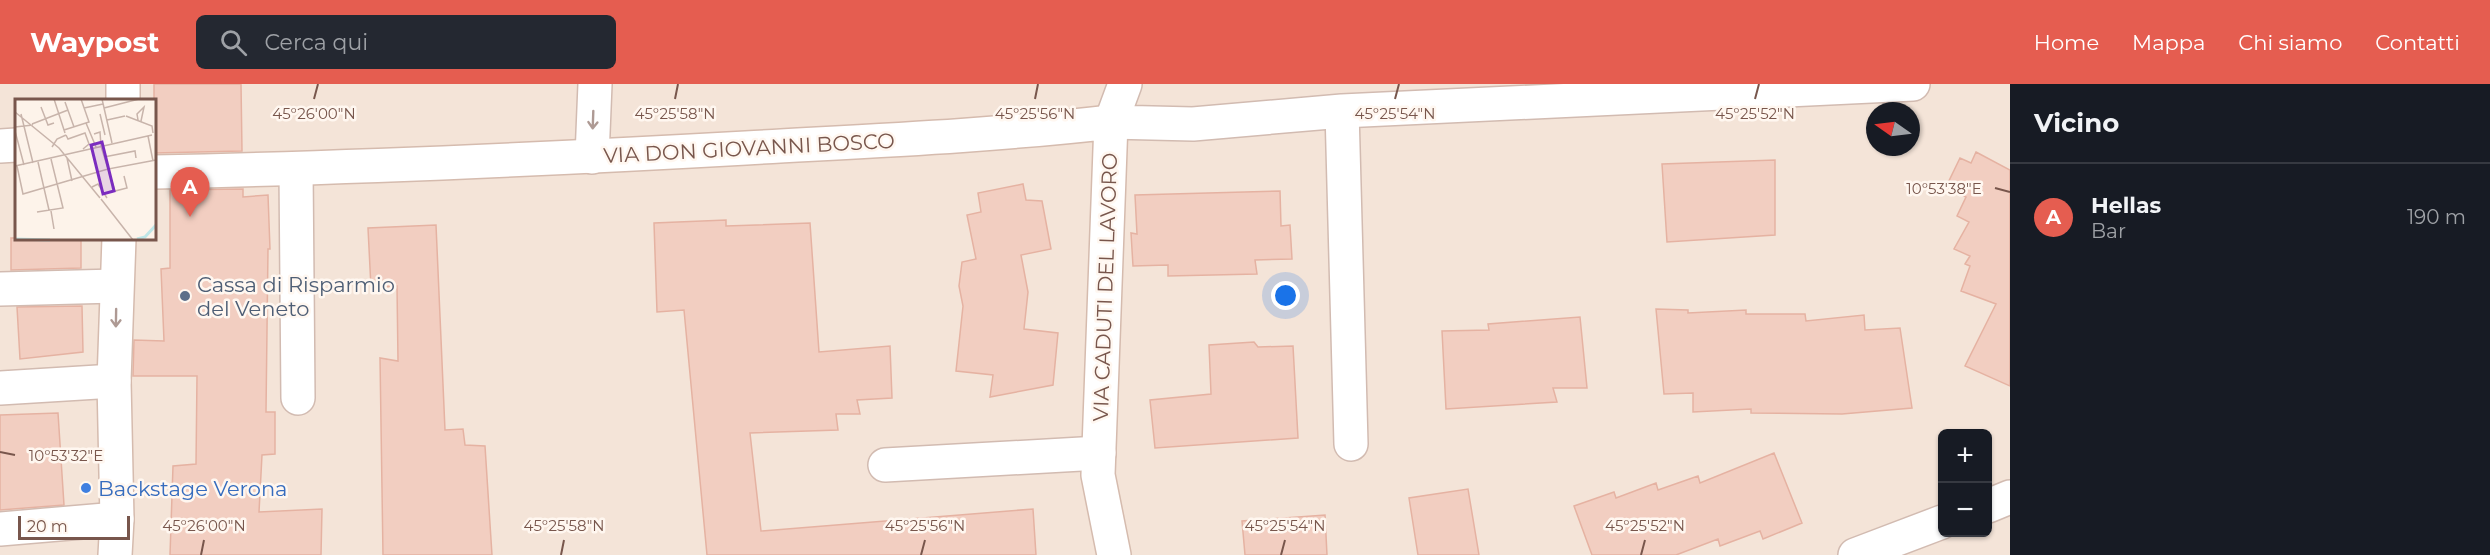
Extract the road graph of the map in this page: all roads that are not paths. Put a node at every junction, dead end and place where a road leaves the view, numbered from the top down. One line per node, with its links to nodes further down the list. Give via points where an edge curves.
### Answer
1 (595, 84): 8 (street, one-way to 8)
2 (1125, 84): 5 (street, VIA CADUTI DEL LAVORO)
3 (1912, 84): 4 (street, VIA DON GIOVANNI BOSCO)
4 (1342, 111): 5 (street, VIA DON GIOVANNI BOSCO, via 1193,124); 17 (street)
5 (1111, 122): 8 (street, VIA DON GIOVANNI BOSCO, via 1021,132); 18 (street, VIA CADUTI DEL LAVORO)
6 (15, 145): 7 (street)
7 (0, 146)
8 (592, 157): 9 (street, VIA DON GIOVANNI BOSCO)
9 (296, 169): 10 (street, VIA DON GIOVANNI BOSCO); 16 (street)
10 (156, 172)
11 (118, 240): 12 (street)
12 (116, 286): 13 (street); 14 (street, one-way to 14)
13 (0, 289)
14 (114, 381): 15 (street); 22 (street)
15 (0, 388)
16 (298, 398)
17 (1351, 444)
18 (1099, 453): 19 (street, VIA CADUTI DEL LAVORO); 26 (street, VIA CADUTI DEL LAVORO, via 1098,475)
19 (885, 465)
20 (2010, 497): 21 (street)
21 (1992, 504)
22 (117, 519): 24 (street); 25 (street)
23 (1938, 524): 27 (street)
24 (0, 529)
25 (115, 555)
26 (1114, 555)
27 (1855, 555)

